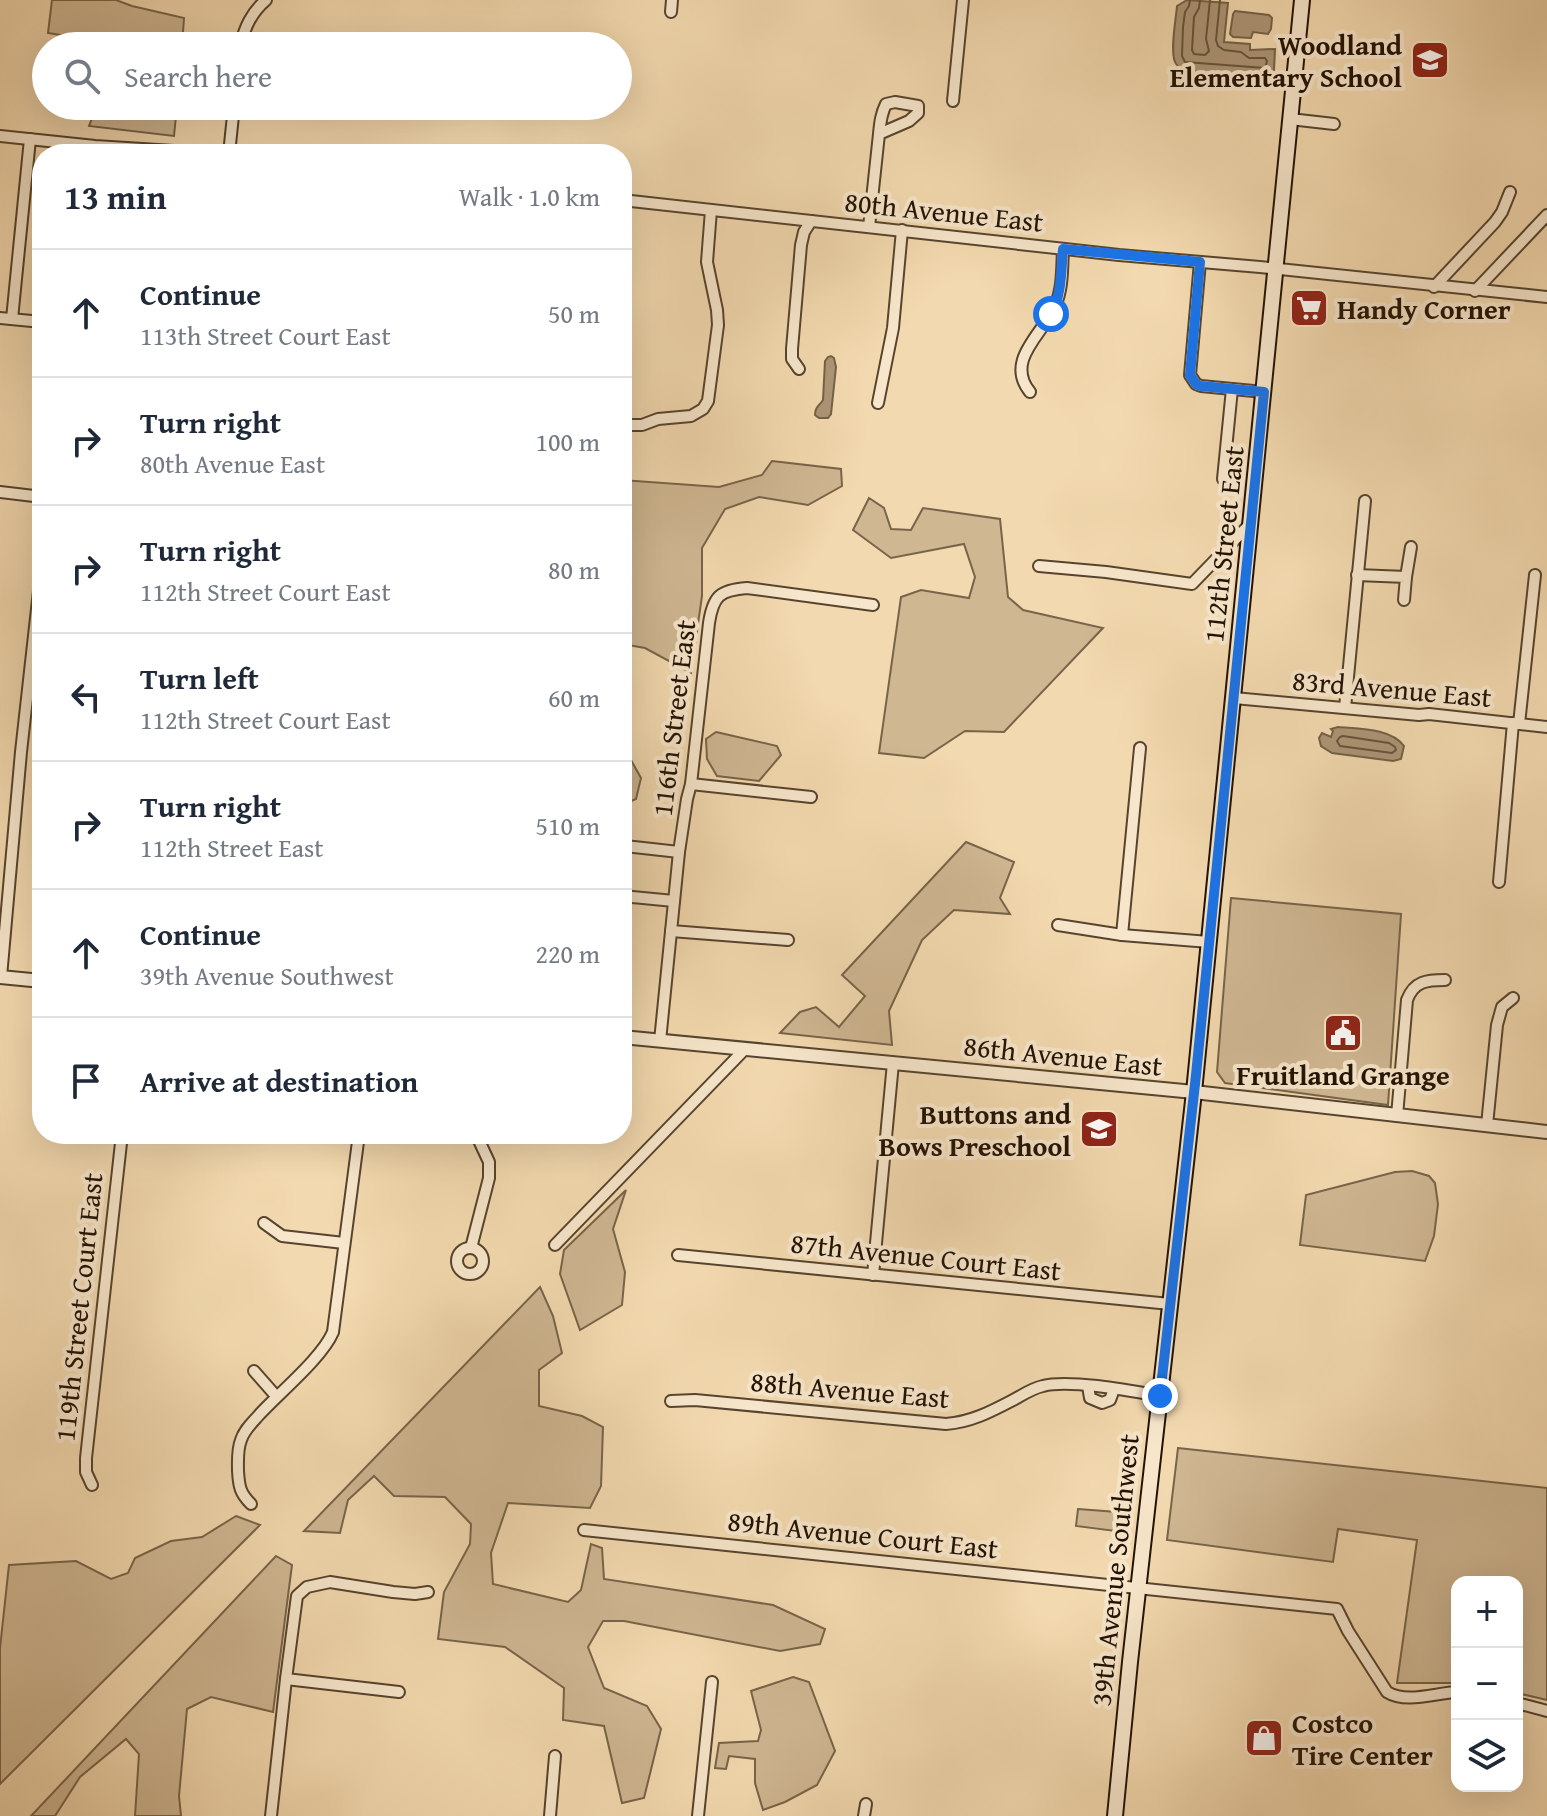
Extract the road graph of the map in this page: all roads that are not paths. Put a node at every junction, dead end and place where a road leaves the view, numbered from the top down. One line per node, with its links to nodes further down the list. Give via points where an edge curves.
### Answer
1 (266, 0): 6 (street)
2 (672, 0): 5 (street)
3 (963, 0): 7 (street)
4 (1302, 0): 8 (main road, 112th Street East)
5 (671, 12)
6 (245, 32)
7 (953, 101)
8 (1290, 119): 10 (street); 25 (main road, 112th Street East)
9 (233, 120): 15 (street)
10 (1334, 124)
11 (879, 134): 21 (street)
12 (0, 136): 13 (street)
13 (30, 139): 14 (street); 30 (street)
14 (76, 144)
15 (230, 144)
16 (1510, 192): 26 (street, via 1495,222)
17 (632, 201): 18 (street, 80th Avenue East)
18 (711, 210): 20 (street, 80th Avenue East); 37 (street, via 707,262 718,325 708,401 691,416)
19 (1547, 215): 27 (street)
20 (811, 221): 21 (street, 80th Avenue East); 32 (street, via 801,245 792,349)
21 (869, 227): 22 (street, 80th Avenue East)
22 (902, 230): 23 (street, 80th Avenue East); 36 (street, via 893,328)
23 (1063, 249): 24 (street, 80th Avenue East); 34 (street, via 1055,307 1023,361 1023,383)
24 (1200, 262): 25 (street, 80th Avenue East); 33 (street, via 1190,375 1201,386)
25 (1276, 269): 26 (street, 80th Avenue East); 35 (main road, 112th Street East)
26 (1434, 287): 27 (street, 80th Avenue East)
27 (1475, 291): 28 (street, 80th Avenue East)
28 (1547, 297)
29 (0, 318): 30 (street)
30 (12, 319): 31 (street)
31 (32, 321)
32 (799, 369)
33 (1232, 389): 35 (street); 38 (street)
34 (1030, 392)
35 (1264, 392): 42 (main road, 112th Street East)
36 (878, 403)
37 (632, 425)
38 (1223, 479)
39 (0, 492): 40 (street)
40 (32, 496)
41 (1365, 501): 45 (street)
42 (1251, 524): 44 (street, via 1192,584); 51 (main road, 112th Street East)
43 (1411, 547): 47 (street)
44 (1039, 566)
45 (1357, 575): 47 (street); 52 (street)
46 (1535, 575): 53 (street)
47 (1406, 577): 48 (street)
48 (1404, 600)
49 (873, 605): 56 (street, 116th Street East, via 747,588 719,595 709,623)
50 (32, 654): 68 (street)
51 (1234, 698): 52 (street, 83rd Avenue East); 67 (main road, 112th Street East)
52 (1345, 708): 53 (street, 83rd Avenue East)
53 (1516, 724): 54 (street, 83rd Avenue East); 60 (street)
54 (1547, 727)
55 (1140, 748): 65 (street)
56 (691, 784): 57 (street); 59 (street, 116th Street East)
57 (811, 797)
58 (632, 847): 59 (street)
59 (679, 852): 62 (street, 116th Street East)
60 (1499, 882)
61 (632, 897): 62 (street)
62 (674, 901): 64 (street, 116th Street East)
63 (1058, 925): 65 (street)
64 (671, 931): 66 (street); 73 (street, 116th Street East)
65 (1122, 935): 67 (street)
66 (788, 940)
67 (1209, 942): 76 (main road, 112th Street East)
68 (0, 977): 69 (street)
69 (32, 980)
70 (1445, 980): 77 (street, via 1417,984 1409,994)
71 (1513, 998): 78 (street, via 1502,1007 1497,1025)
72 (632, 1038): 73 (street, 86th Avenue East)
73 (660, 1041): 74 (street, 86th Avenue East)
74 (745, 1049): 75 (street, 86th Avenue East); 85 (street)
75 (893, 1063): 76 (street, 86th Avenue East); 88 (street)
76 (1194, 1092): 77 (street, 86th Avenue East); 89 (main road, 39th Avenue Southwest)
77 (1397, 1116): 78 (street, 86th Avenue East)
78 (1487, 1125): 79 (street, 86th Avenue East)
79 (1547, 1132)
80 (121, 1144): 94 (street, 119th Street Court East, via 86,1458)
81 (358, 1144): 84 (street)
82 (481, 1144): 86 (street, via 489,1178)
83 (264, 1223): 84 (street, via 282,1236)
84 (344, 1243): 91 (street, via 330,1338)
85 (555, 1245)
86 (471, 1248)
87 (678, 1255): 88 (street, 87th Avenue Court East)
88 (873, 1275): 89 (street, 87th Avenue Court East)
89 (1170, 1304): 92 (main road, 39th Avenue Southwest)
90 (254, 1371): 91 (street)
91 (276, 1396): 95 (street, via 240,1443 240,1486)
92 (1160, 1396): 93 (street, 88th Avenue East, via 1066,1384 1041,1386 984,1415 946,1424); 97 (main road, 39th Avenue Southwest)
93 (671, 1401)
94 (92, 1485)
95 (251, 1504)
96 (584, 1530): 97 (street, 89th Avenue Court East)
97 (1138, 1586): 102 (street, 89th Avenue Court East, via 1337,1609 1391,1695); 109 (main road, 39th Avenue Southwest)
98 (428, 1592): 99 (street, via 330,1582 303,1590 295,1605)
99 (286, 1679): 101 (street); 106 (street)
100 (712, 1682): 108 (street)
101 (399, 1692)
102 (1451, 1693)
103 (1523, 1705): 104 (street)
104 (1547, 1711)
105 (555, 1756): 107 (street)
106 (271, 1816)
107 (550, 1816)
108 (698, 1816)
109 (1115, 1816)

